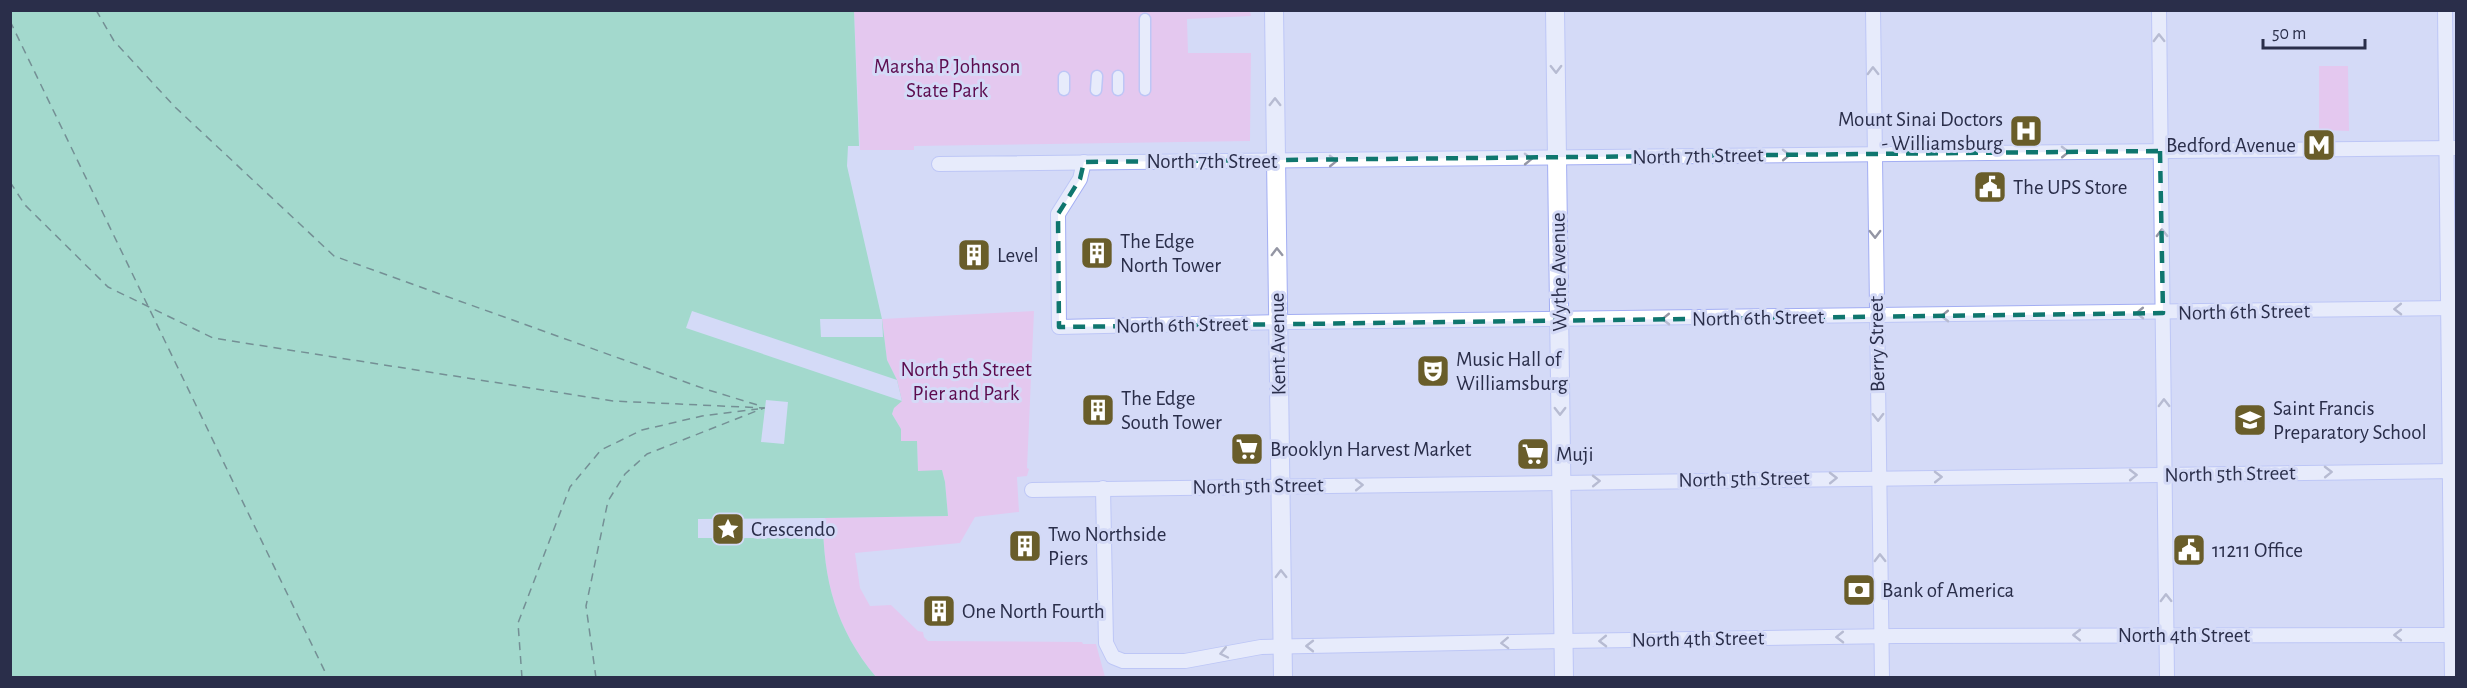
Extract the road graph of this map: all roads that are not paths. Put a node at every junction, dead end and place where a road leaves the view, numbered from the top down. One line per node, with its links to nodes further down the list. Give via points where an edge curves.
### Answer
1 (1274, 10): 18 (main road, Kent Avenue, one-way to 1)
2 (1555, 10): 17 (main road, Wythe Avenue, one-way to 17)
3 (1872, 10): 16 (street, Berry Street, one-way to 3)
4 (2159, 10): 15 (street, one-way to 4)
5 (2445, 10): 14 (street)
6 (1145, 20): 13 (street)
7 (1096, 76): 11 (street)
8 (1118, 76): 12 (street)
9 (1064, 77): 10 (street)
10 (1064, 90)
11 (1096, 90)
12 (1118, 90)
13 (1145, 90)
14 (2452, 148): 15 (street, North 7th Street); 21 (street)
15 (2160, 151): 16 (street, North 7th Street, one-way to 15); 22 (street, one-way to 15)
16 (1874, 154): 17 (street, North 7th Street, one-way to 16); 23 (street, Berry Street, one-way to 23)
17 (1558, 158): 18 (street, North 7th Street, one-way to 17); 24 (main road, Wythe Avenue)
18 (1275, 160): 19 (street, North 7th Street); 25 (main road, Kent Avenue, one-way to 18)
19 (1084, 162): 20 (street, North 7th Street); 25 (street, North 6th Street, via 1080,179 1058,214 1059,327)
20 (939, 164)
21 (2453, 308): 22 (street, North 6th Street, one-way to 22); 26 (street)
22 (2163, 313): 23 (street, North 6th Street, one-way to 23); 27 (street, one-way to 22)
23 (1876, 316): 24 (street, North 6th Street, one-way to 24); 28 (street, Berry Street, one-way to 28)
24 (1560, 320): 25 (street, North 6th Street); 29 (main road, Wythe Avenue, one-way to 29)
25 (1278, 322): 30 (main road, Kent Avenue)
26 (2454, 471): 27 (street, North 5th Street, one-way to 26); 34 (street)
27 (2165, 474): 28 (street, North 5th Street, one-way to 27); 33 (street, one-way to 27)
28 (1879, 478): 29 (street, North 5th Street, one-way to 28); 35 (street, Berry Street, one-way to 28)
29 (1562, 481): 30 (street, North 5th Street, one-way to 29); 36 (main road, Wythe Avenue)
30 (1279, 486): 31 (street, North 5th Street); 37 (main road, Kent Avenue, one-way to 30)
31 (1103, 488): 32 (street, North 5th Street); 37 (street, North 4th Street, one-way to 31, via 1185,661 1125,661 1113,657 1105,633)
32 (1032, 490)
33 (2167, 635): 34 (street, North 4th Street, one-way to 33); 35 (street, North 4th Street, one-way to 35); 41 (street)
34 (2454, 635): 42 (street)
35 (1881, 636): 36 (street, North 4th Street, one-way to 36); 40 (street, Berry Street)
36 (1564, 641): 37 (street, North 4th Street, one-way to 37); 39 (main road, Wythe Avenue)
37 (1282, 646): 38 (main road, Kent Avenue)
38 (1283, 678)
39 (1564, 678)
40 (1882, 678)
41 (2168, 678)
42 (2452, 678)

